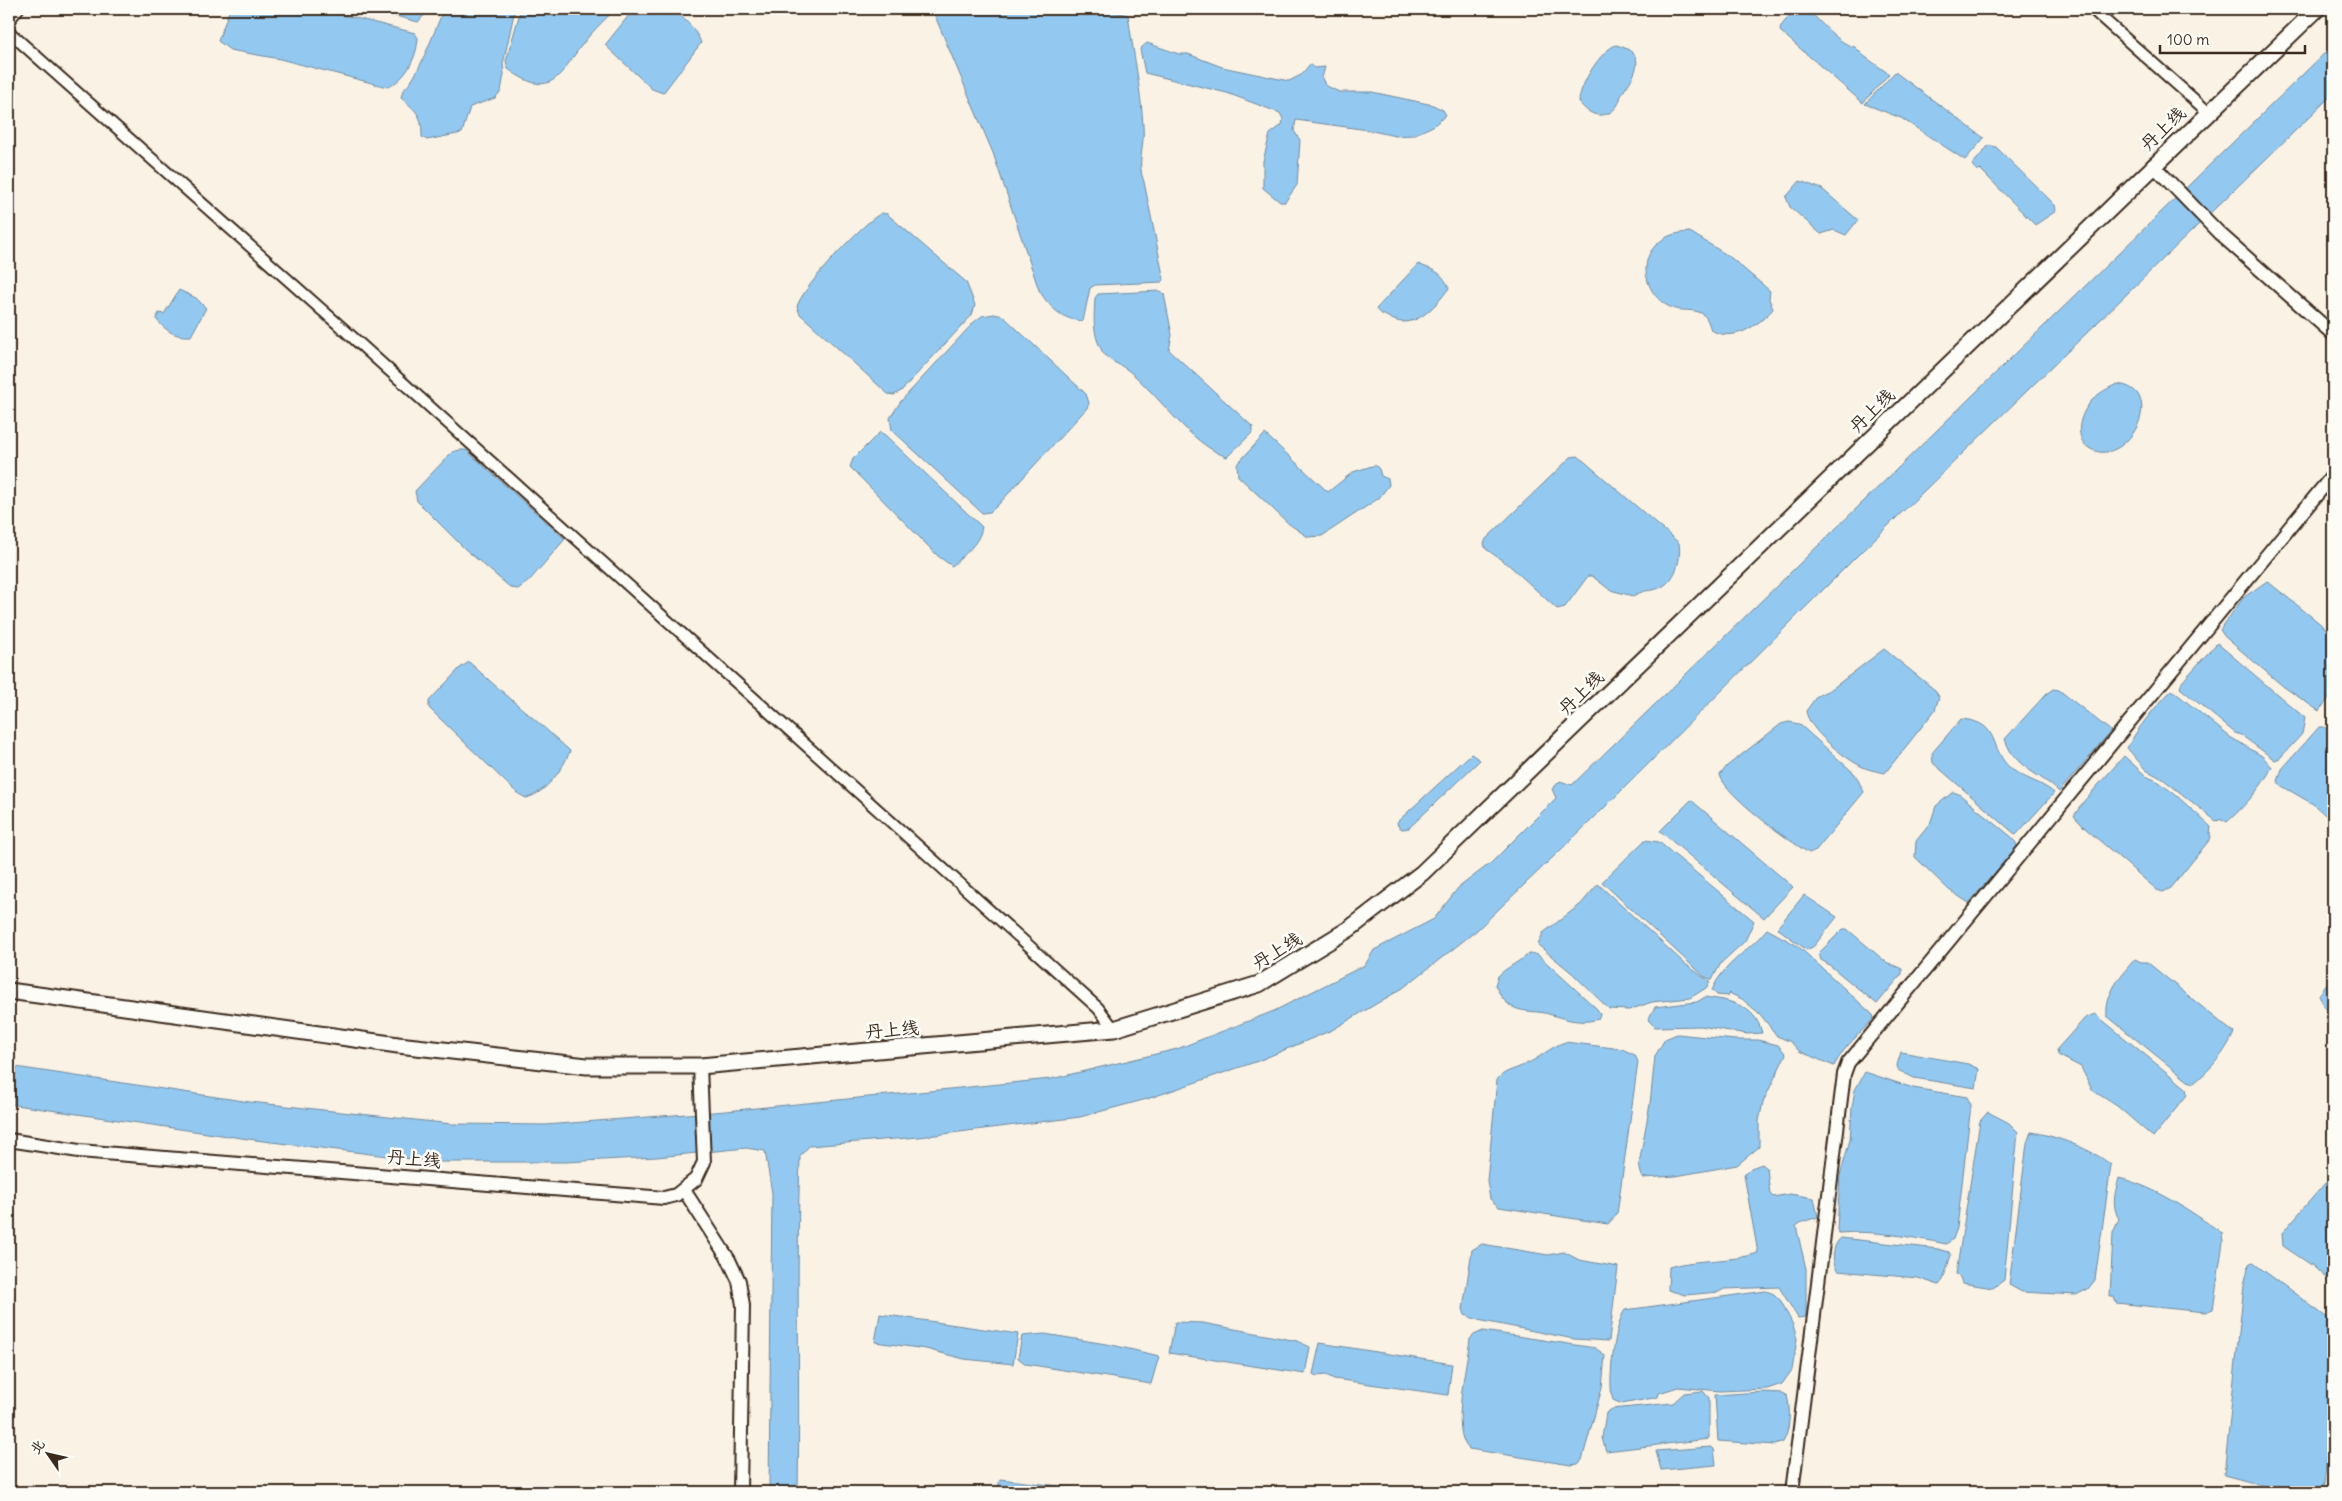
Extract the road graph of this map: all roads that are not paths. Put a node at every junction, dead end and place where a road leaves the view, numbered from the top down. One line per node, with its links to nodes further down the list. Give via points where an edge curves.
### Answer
1 (18, 9): 4 (street)
2 (2092, 9): 6 (street)
3 (2317, 9): 6 (main road, 丹上线)
4 (9, 20)
5 (9, 32): 11 (street, via 1098,1008)
6 (2208, 112): 7 (main road, 丹上线)
7 (2153, 165): 8 (street, via 2257,269); 11 (main road, 丹上线, via 1422,873 1349,929 1259,984)
8 (2333, 334)
9 (2333, 475): 16 (street, via 1848,1063 1844,1074)
10 (9, 991): 12 (main road, 丹上线, via 398,1045 587,1066)
11 (1114, 1029): 12 (main road, 丹上线)
12 (700, 1066): 14 (street, via 704,1162 696,1179)
13 (9, 1140): 14 (street, 丹上线, via 80,1151 664,1198)
14 (684, 1190): 15 (street, via 740,1282 743,1305)
15 (740, 1492)
16 (1792, 1492)

